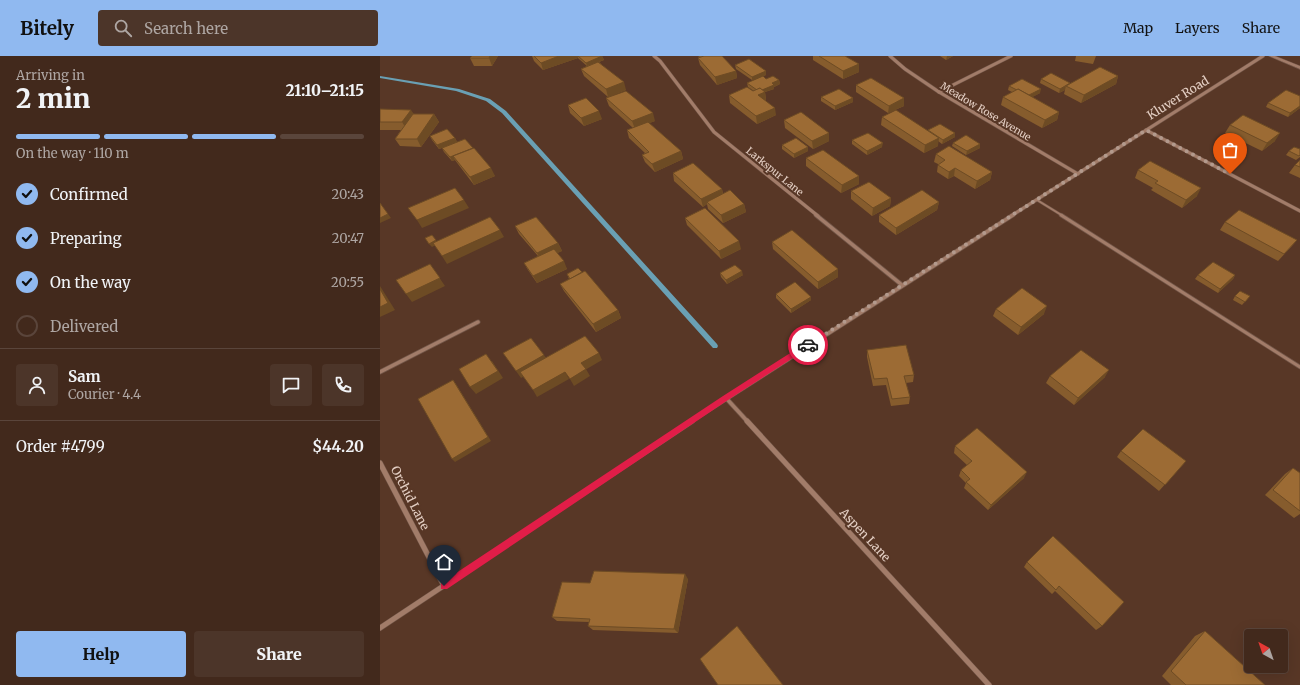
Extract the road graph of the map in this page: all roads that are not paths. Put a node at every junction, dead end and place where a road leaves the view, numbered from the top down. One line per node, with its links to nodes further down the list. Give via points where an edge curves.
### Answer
1 (654, 56): 12 (street, Larkspur Lane, via 714,132)
2 (890, 56): 7 (street, Meadow Rose Avenue)
3 (1011, 56): 7 (street)
4 (1263, 56): 8 (street, Kluver Road)
5 (1271, 56): 6 (street)
6 (1300, 68)
7 (938, 92): 9 (street, Meadow Rose Avenue)
8 (1146, 130): 9 (street, Kluver Road); 11 (street)
9 (1078, 174): 10 (street, Kluver Road)
10 (1037, 200): 12 (street, Kluver Road); 14 (lane)
11 (1300, 211)
12 (902, 285): 16 (street, Kluver Road)
13 (478, 322): 15 (street)
14 (1300, 367)
15 (380, 372)
16 (726, 398): 18 (street, Kluver Road); 20 (street, Aspen Lane)
17 (380, 463): 18 (street, Orchid Lane)
18 (444, 586): 19 (street, Kluver Road)
19 (380, 628)
20 (989, 685)

